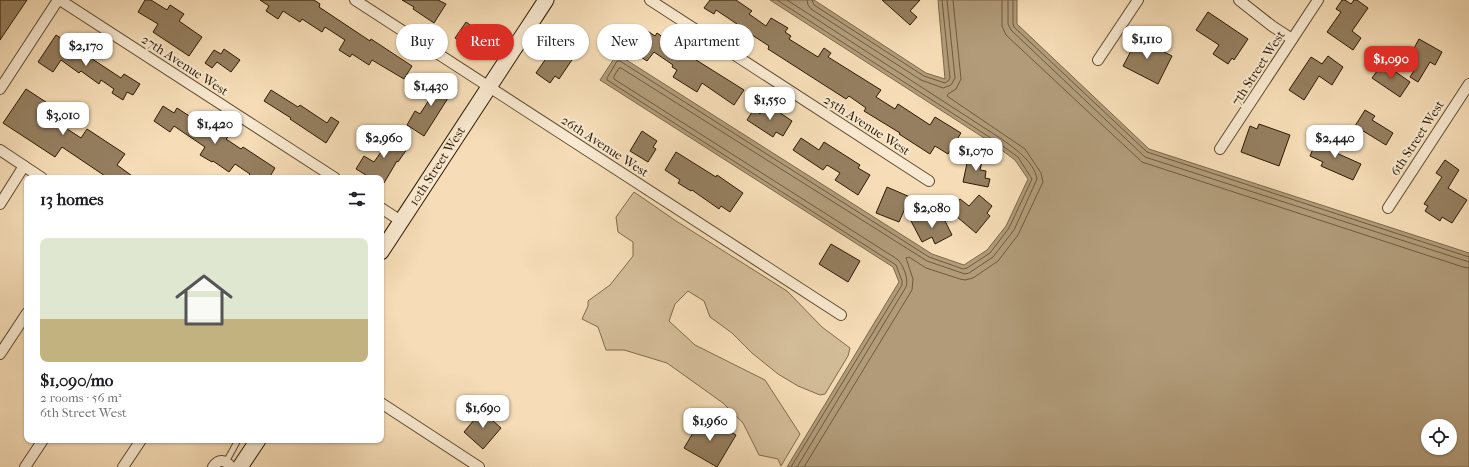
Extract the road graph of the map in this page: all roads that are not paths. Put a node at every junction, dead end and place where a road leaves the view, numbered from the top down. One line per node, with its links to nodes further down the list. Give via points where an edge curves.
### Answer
1 (59, 0): 12 (street); 17 (street, 27th Avenue West)
2 (355, 0): 11 (street, 26th Avenue West)
3 (546, 0): 11 (street, 10th Street West)
4 (650, 0): 18 (street, 25th Avenue West)
5 (1138, 0): 9 (street)
6 (1239, 0): 8 (street)
7 (1318, 0): 8 (street, 7th Street West)
8 (1292, 39): 13 (street, 7th Street West)
9 (1098, 60)
10 (1469, 84): 20 (street, 6th Street West)
11 (489, 87): 22 (street, 10th Street West); 24 (street, 26th Avenue West)
12 (0, 89)
13 (1220, 149)
14 (0, 150): 15 (street)
15 (24, 166): 16 (street); 19 (street)
16 (38, 175)
17 (330, 175)
18 (929, 181)
19 (0, 204)
20 (1388, 208)
21 (384, 210): 22 (street)
22 (402, 221): 23 (street, 10th Street West)
23 (384, 248)
24 (841, 314)
25 (24, 318): 26 (street)
26 (0, 354)
27 (384, 405): 37 (street)
28 (41, 443): 33 (street)
29 (139, 443): 34 (street)
30 (237, 443): 32 (lane)
31 (256, 443): 36 (street)
32 (228, 464): 35 (street, via 219,461)
33 (25, 467)
34 (123, 467)
35 (213, 467)
36 (240, 467)
37 (479, 467)

